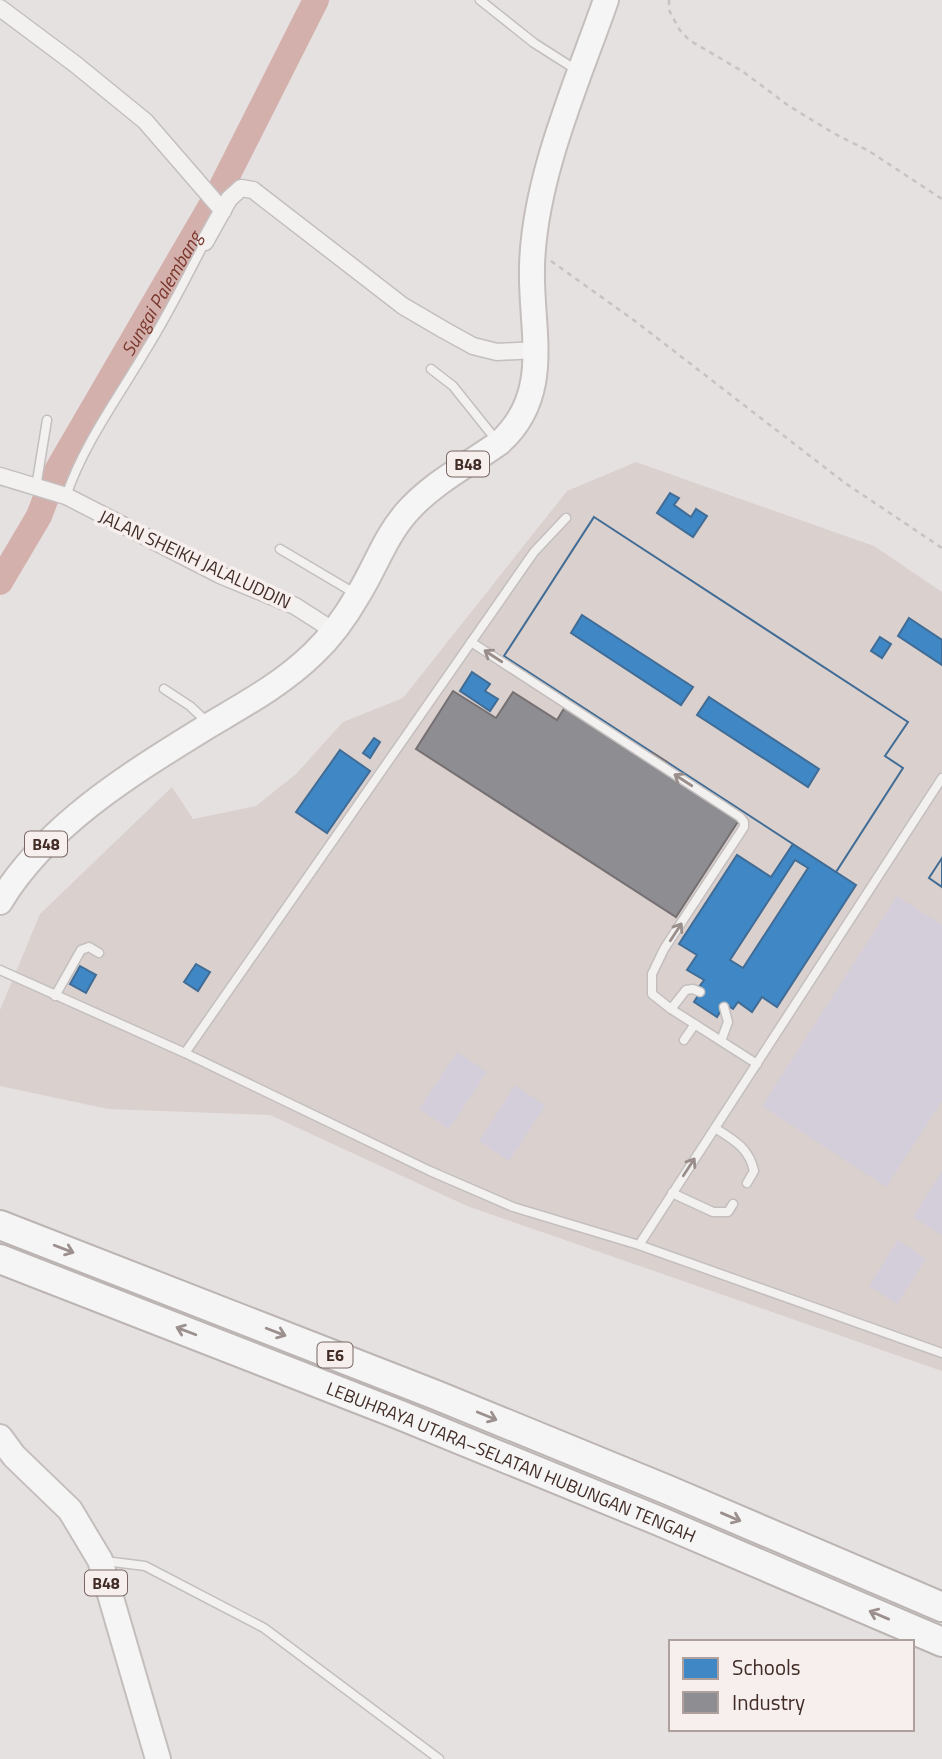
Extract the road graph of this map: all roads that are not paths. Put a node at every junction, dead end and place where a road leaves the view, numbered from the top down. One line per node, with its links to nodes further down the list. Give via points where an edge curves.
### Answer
1 (480, 0): 4 (lane)
2 (606, 0): 4 (main road, B48)
3 (0, 8): 5 (street, via 145,121)
4 (580, 73): 7 (main road, B48, via 540,202 532,267)
5 (221, 209): 6 (street); 7 (street, via 241,188 253,190 403,306 444,330 473,346 497,352)
6 (205, 242): 12 (lane, via 73,475)
7 (537, 350): 10 (main road, B48, via 532,389 523,413)
8 (431, 369): 10 (lane, via 453,386)
9 (47, 420): 12 (lane)
10 (499, 443): 15 (main road, B48, via 440,481 406,512)
11 (7, 477): 12 (street, JALAN SHEIKH JALALUDDIN)
12 (49, 491): 16 (street, JALAN SHEIKH JALALUDDIN, via 220,575 295,606)
13 (566, 518): 17 (lane, via 534,552)
14 (280, 549): 15 (lane)
15 (358, 595): 16 (main road, B48)
16 (334, 631): 19 (main road, B48, via 288,676)
17 (471, 642): 27 (lane, one-way to 17, via 652,994 652,974 744,822); 31 (lane)
18 (164, 689): 19 (lane)
19 (211, 725): 21 (main road, B48, via 71,821 24,866)
20 (941, 782): 32 (lane)
21 (0, 902)
22 (99, 953): 25 (lane, via 89,947 81,950)
23 (0, 970): 25 (lane)
24 (696, 990): 27 (lane, via 687,990)
25 (55, 996): 31 (lane)
26 (723, 1007): 30 (lane, via 728,1022)
27 (671, 1009): 28 (lane)
28 (695, 1024): 29 (lane); 30 (lane)
29 (684, 1040)
30 (721, 1041): 32 (lane)
31 (185, 1053): 38 (lane, via 513,1208)
32 (757, 1064): 33 (lane)
33 (715, 1128): 34 (lane, via 741,1144 751,1157 754,1171); 35 (lane, one-way to 33)
34 (747, 1183)
35 (673, 1193): 36 (lane, via 713,1212); 38 (lane)
36 (730, 1208)
37 (0, 1225): 43 (highway, LEBUHRAYA UTARA–SELATAN HUBUNGAN TENGAH / E6, one-way to 43, via 462,1405)
38 (639, 1245): 40 (lane)
39 (0, 1259): 44 (highway, LEBUHRAYA UTARA–SELATAN HUBUNGAN TENGAH / E6, one-way to 39, via 400,1415)
40 (942, 1353)
41 (0, 1437): 42 (main road, B48, via 70,1510)
42 (100, 1560): 45 (main road, B48); 46 (lane, via 145,1566 264,1628)
43 (942, 1607)
44 (942, 1642)
45 (158, 1759)
46 (439, 1759)

